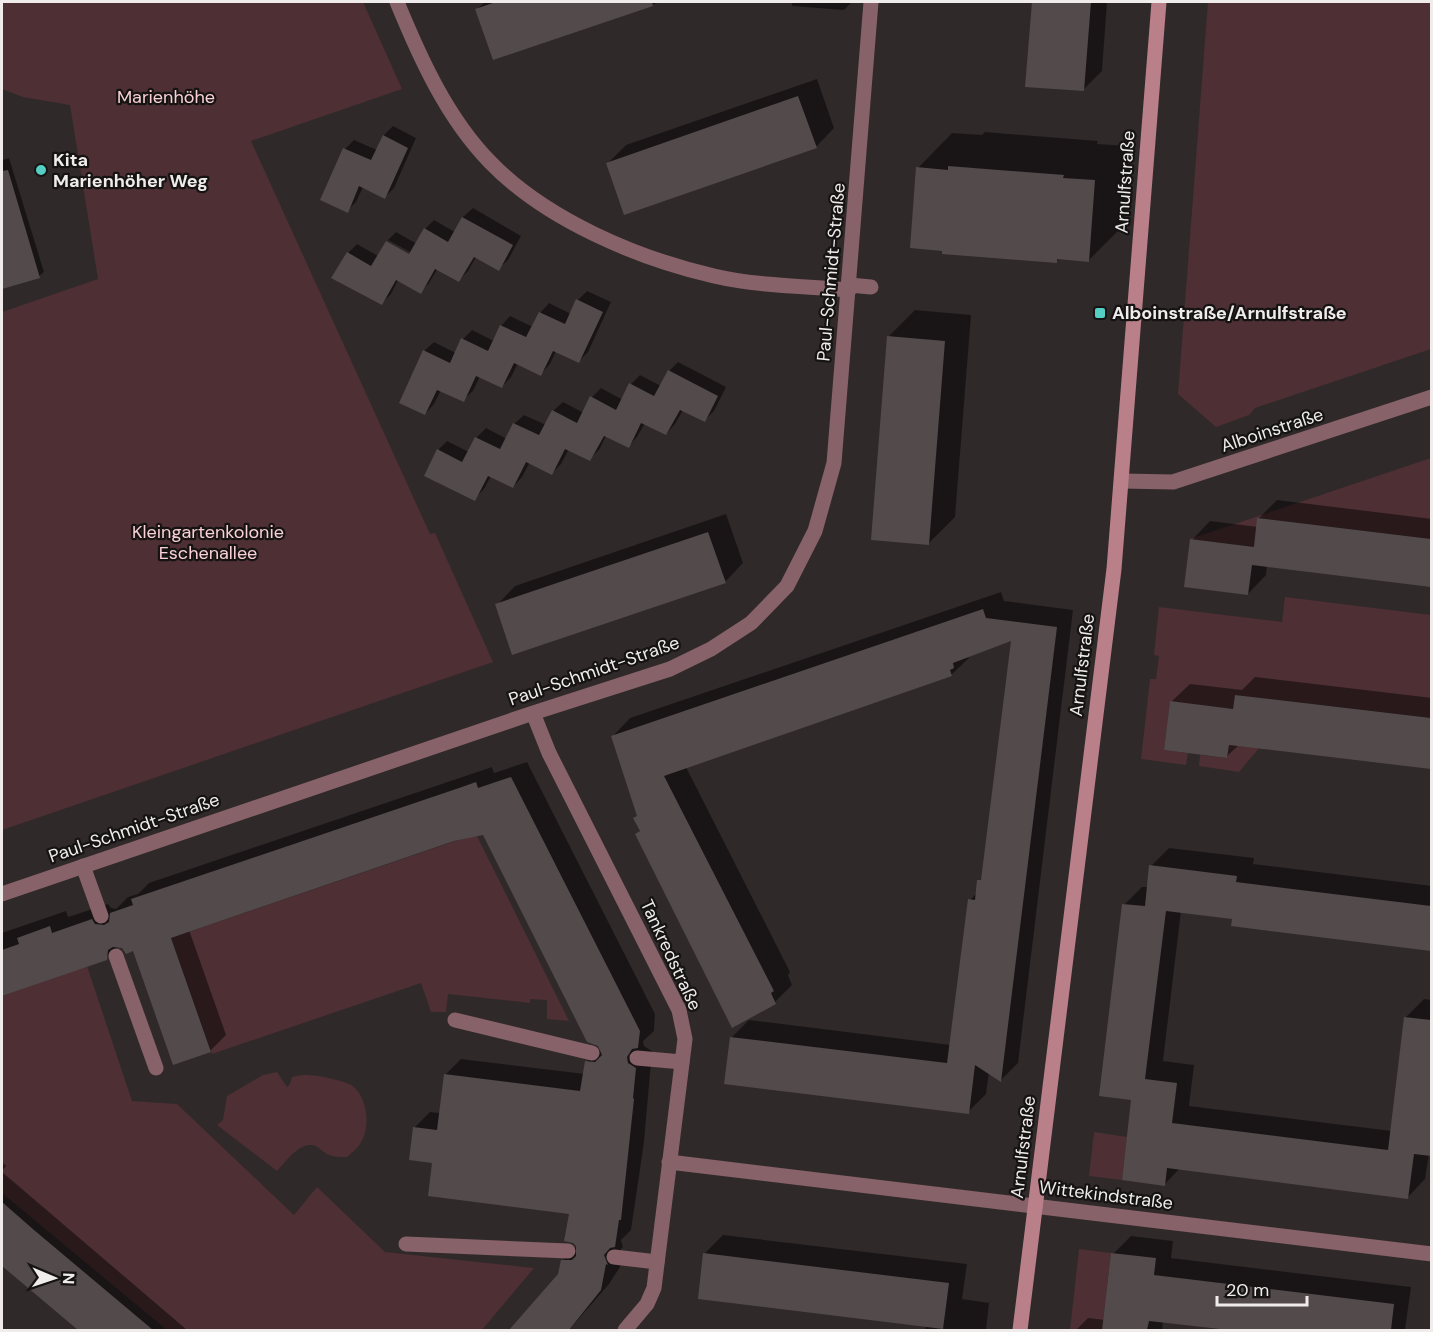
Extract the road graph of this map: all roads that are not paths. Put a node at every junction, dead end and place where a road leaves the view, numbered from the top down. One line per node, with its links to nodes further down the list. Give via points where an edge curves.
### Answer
1 (397, 2): 4 (street, via 424,64 465,130 489,161 519,189 556,214 637,252 714,276)
2 (871, 2): 4 (street, Paul-Schmidt-Straße)
3 (1159, 2): 7 (main road, Arnulfstraße)
4 (849, 287): 5 (street); 8 (street, Paul-Schmidt-Straße, via 834,463 815,531 787,586 751,622 711,650 670,669)
5 (871, 287)
6 (1431, 397): 7 (street, Alboinstraße, via 1173,482)
7 (1122, 481): 19 (main road, Arnulfstraße)
8 (532, 713): 9 (street, Paul-Schmidt-Straße); 16 (street, Tankredstraße, via 679,1010 685,1039)
9 (83, 866): 10 (street, Paul-Schmidt-Straße); 11 (street)
10 (2, 894)
11 (101, 916)
12 (116, 956): 17 (street)
13 (456, 1020): 14 (street)
14 (592, 1053)
15 (637, 1058): 16 (street)
16 (682, 1062): 18 (street, Tankredstraße)
17 (156, 1068)
18 (669, 1162): 19 (street, Wittekindstraße); 24 (street, Tankredstraße)
19 (1035, 1206): 22 (street, Wittekindstraße); 26 (main road, Arnulfstraße)
20 (406, 1244): 21 (street)
21 (568, 1251)
22 (1431, 1254)
23 (614, 1257): 24 (street)
24 (657, 1262): 25 (street, Tankredstraße, via 654,1288 647,1304)
25 (625, 1330)
26 (1020, 1330)

